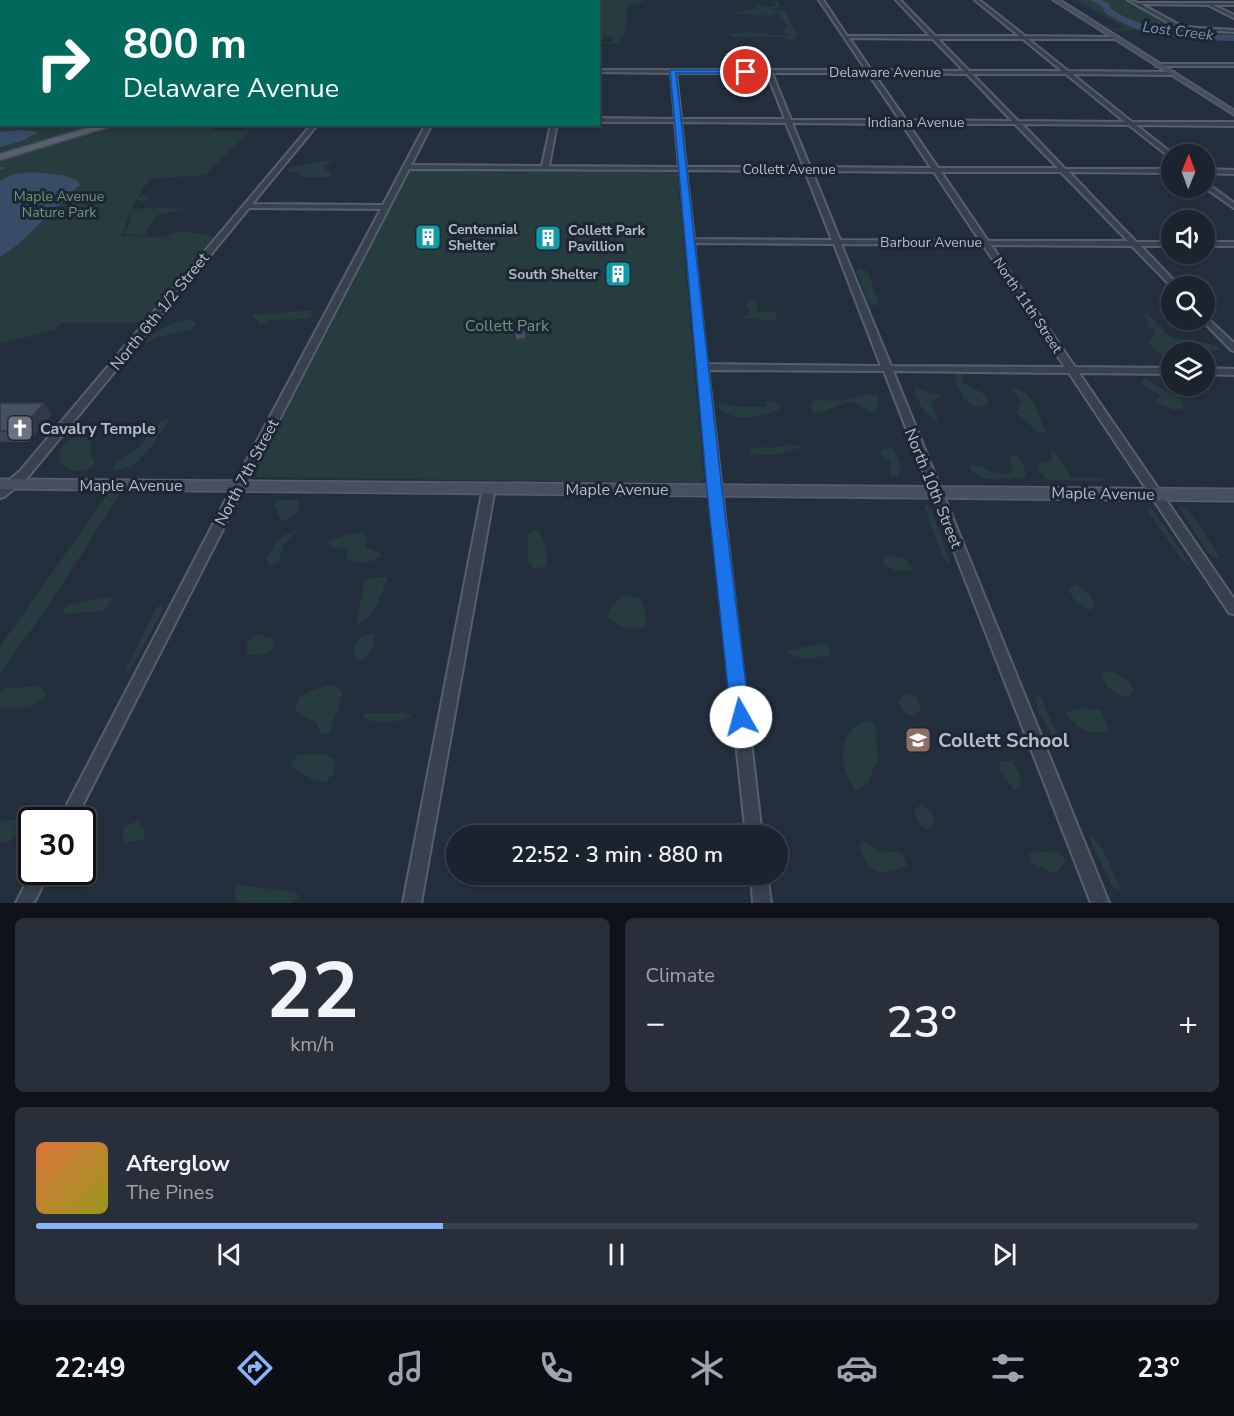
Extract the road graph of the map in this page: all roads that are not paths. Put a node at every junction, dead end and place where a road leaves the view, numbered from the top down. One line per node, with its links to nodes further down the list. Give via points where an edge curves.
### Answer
1 (821, 0): 12 (street, North 11th Street)
2 (898, 0): 13 (street)
3 (977, 0): 14 (street)
4 (1056, 0): 15 (main road)
5 (1130, 0): 7 (street)
6 (1199, 0): 8 (street)
7 (1136, 3): 8 (street); 11 (street, via 1190,30)
8 (1207, 4): 9 (street); 10 (street)
9 (1234, 4)
10 (1234, 17)
11 (1234, 31)
12 (847, 37): 13 (street); 21 (street, North 11th Street)
13 (935, 38): 14 (street); 22 (street)
14 (1023, 38): 15 (street); 23 (street)
15 (1116, 38): 16 (main road)
16 (1158, 65): 17 (street); 24 (main road)
17 (1234, 65)
18 (600, 71): 19 (street, Delaware Avenue)
19 (673, 71): 20 (street, Delaware Avenue); 27 (street)
20 (769, 72): 21 (street, Delaware Avenue); 28 (street, North 10th Street)
21 (870, 72): 22 (street, Delaware Avenue); 29 (street, North 11th Street)
22 (969, 73): 23 (street, Delaware Avenue); 30 (street)
23 (1066, 73): 24 (street, Delaware Avenue); 31 (street)
24 (1172, 74): 25 (main road)
25 (1234, 113)
26 (600, 120): 27 (street, Indiana Avenue)
27 (678, 121): 28 (street, Indiana Avenue); 41 (street)
28 (790, 121): 29 (street, Indiana Avenue); 42 (street, North 10th Street)
29 (904, 122): 30 (street, Indiana Avenue); 43 (street, North 11th Street)
30 (1017, 123): 31 (street, Indiana Avenue); 44 (street)
31 (1129, 123): 32 (street, Indiana Avenue); 37 (street)
32 (1234, 124)
33 (106, 126): 38 (main road)
34 (313, 126): 49 (street, North 6th 1/2 Street)
35 (428, 126): 39 (street, North 7th Street)
36 (554, 126): 40 (street)
37 (1161, 148)
38 (0, 157)
39 (406, 167): 40 (street, Collett Avenue); 51 (street, North 7th Street)
40 (545, 168): 41 (street, Collett Avenue)
41 (683, 169): 42 (street, Collett Avenue); 52 (street)
42 (809, 169): 43 (street, Collett Avenue); 53 (street, North 10th Street)
43 (937, 170): 44 (street, Collett Avenue); 54 (street, North 11th Street)
44 (1063, 171): 45 (street, Collett Avenue); 55 (street)
45 (1161, 171)
46 (1215, 171): 47 (street)
47 (1234, 172)
48 (1215, 191): 50 (street)
49 (246, 206): 51 (street); 69 (street, North 6th 1/2 Street, via 24,474)
50 (1234, 206)
51 (386, 207): 68 (street, North 7th Street)
52 (690, 241): 53 (street, Barbour Avenue); 62 (street)
53 (837, 242): 54 (street, Barbour Avenue); 63 (street, North 10th Street)
54 (986, 242): 55 (street, Barbour Avenue); 64 (street, North 11th Street)
55 (1133, 243): 56 (street, Barbour Avenue); 59 (street)
56 (1161, 244)
57 (1215, 244): 58 (street)
58 (1234, 244)
59 (1165, 276)
60 (1215, 329): 61 (street)
61 (1234, 348)
62 (702, 367): 63 (street); 71 (street)
63 (887, 368): 64 (street); 72 (street, North 10th Street)
64 (1072, 370): 65 (street); 73 (street, North 11th Street)
65 (1161, 371)
66 (1215, 371): 67 (street)
67 (1234, 372)
68 (239, 486): 69 (main road, Maple Avenue); 70 (main road, Maple Avenue); 76 (street, North 7th Street)
69 (4, 488)
70 (489, 488): 71 (main road, Maple Avenue); 81 (street)
71 (715, 490): 72 (main road, Maple Avenue); 77 (street)
72 (935, 492): 73 (main road, Maple Avenue); 83 (street, North 10th Street)
73 (1156, 494): 74 (main road, Maple Avenue); 75 (street, North 11th Street)
74 (1234, 495)
75 (1234, 609)
76 (74, 807)
77 (753, 825)
78 (34, 885): 80 (street)
79 (760, 885): 82 (street)
80 (25, 903)
81 (412, 903)
82 (762, 903)
83 (1100, 903)

